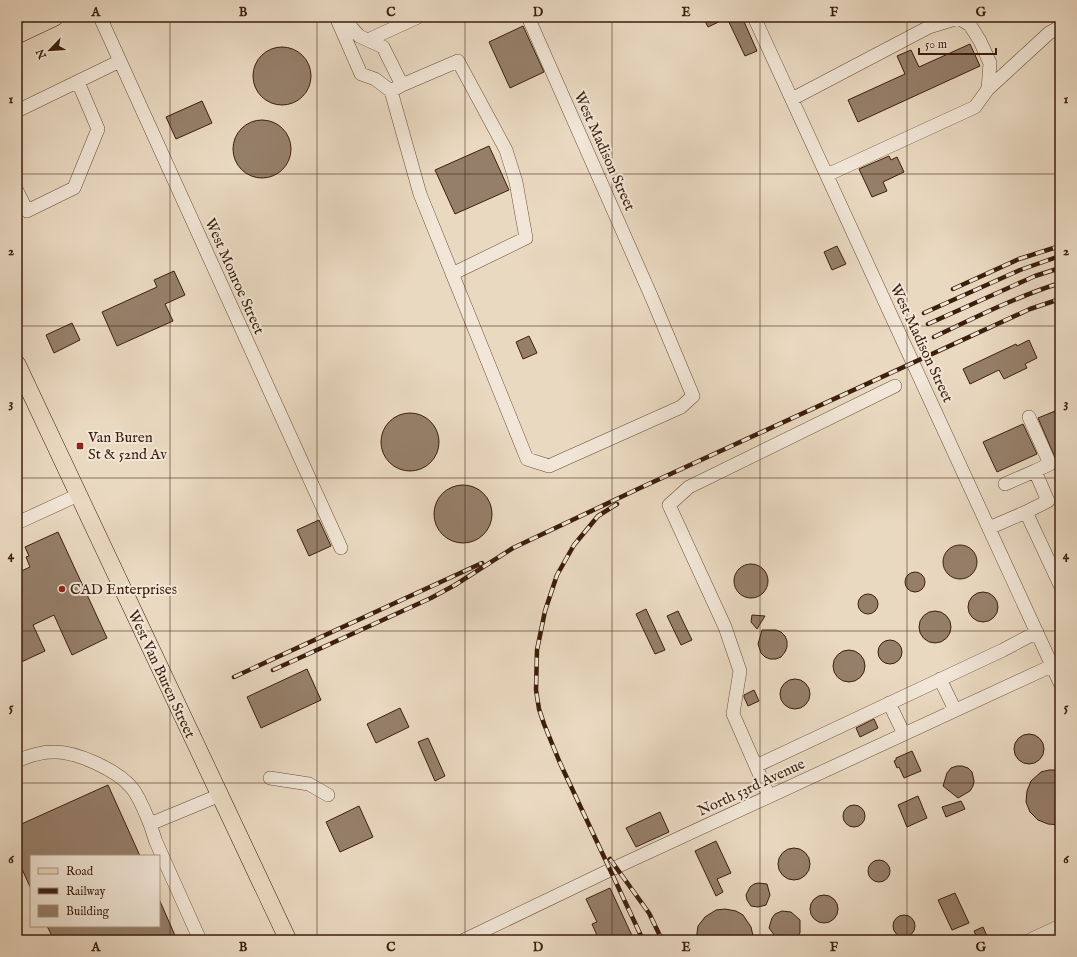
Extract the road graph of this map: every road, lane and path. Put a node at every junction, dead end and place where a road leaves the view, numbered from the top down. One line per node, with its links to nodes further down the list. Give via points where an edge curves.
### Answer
1 (55, 17): 10 (main road)
2 (100, 17): 12 (street, West Monroe Street)
3 (336, 17): 14 (street, via 361,74)
4 (348, 17): 11 (street, via 351,27 359,36)
5 (418, 17): 11 (street)
6 (528, 17): 20 (street, West Madison Street, via 693,396 681,407 549,466 527,459)
7 (754, 17): 16 (street, West Madison Street)
8 (959, 17): 15 (street, via 970,25 990,63); 16 (street, via 929,28)
9 (1060, 27): 15 (street, via 1049,33)
10 (17, 35)
11 (368, 40): 14 (street, via 382,47)
12 (120, 61): 13 (street); 30 (street, West Monroe Street)
13 (78, 82): 17 (street); 19 (street, via 98,129 74,188 27,211)
14 (396, 88): 20 (street, via 420,194); 20 (street, via 458,61 506,150 516,182 526,238)
15 (988, 89): 18 (street, via 975,107)
16 (792, 99): 18 (street, West Madison Street)
17 (17, 111)
18 (827, 175): 29 (street, West Madison Street)
19 (17, 191)
20 (452, 274)
21 (17, 364): 26 (main road, West Van Buren Street)
22 (895, 386): 40 (street, via 689,487 669,505 725,627 740,671 734,714)
23 (1029, 417): 24 (street, via 1050,464)
24 (1035, 471): 25 (street); 27 (street, via 1048,501)
25 (1005, 484)
26 (78, 495): 28 (street); 42 (main road, West Van Buren Street)
27 (1026, 512): 29 (street); 31 (street)
28 (17, 523)
29 (989, 528): 32 (street, West Madison Street)
30 (342, 548)
31 (1060, 585)
32 (1037, 632): 33 (street, West Madison Street); 34 (street)
33 (1056, 663): 35 (street, West Madison Street); 37 (street, North 53rd Avenue)
34 (940, 679): 36 (street); 37 (street)
35 (1060, 683)
36 (889, 703): 38 (street); 40 (street)
37 (955, 710): 38 (street, North 53rd Avenue)
38 (904, 734): 44 (street, North 53rd Avenue)
39 (17, 761): 45 (street, via 34,754 54,752 88,759 123,778 133,789)
40 (756, 766): 44 (street)
41 (270, 778): 43 (street, via 308,784)
42 (220, 795): 45 (street); 48 (main road, West Van Buren Street)
43 (328, 795)
44 (770, 796): 49 (street, North 53rd Avenue)
45 (150, 824): 47 (street)
46 (1060, 926): 50 (street)
47 (200, 940)
48 (288, 940)
49 (464, 940)
50 (1030, 940)

